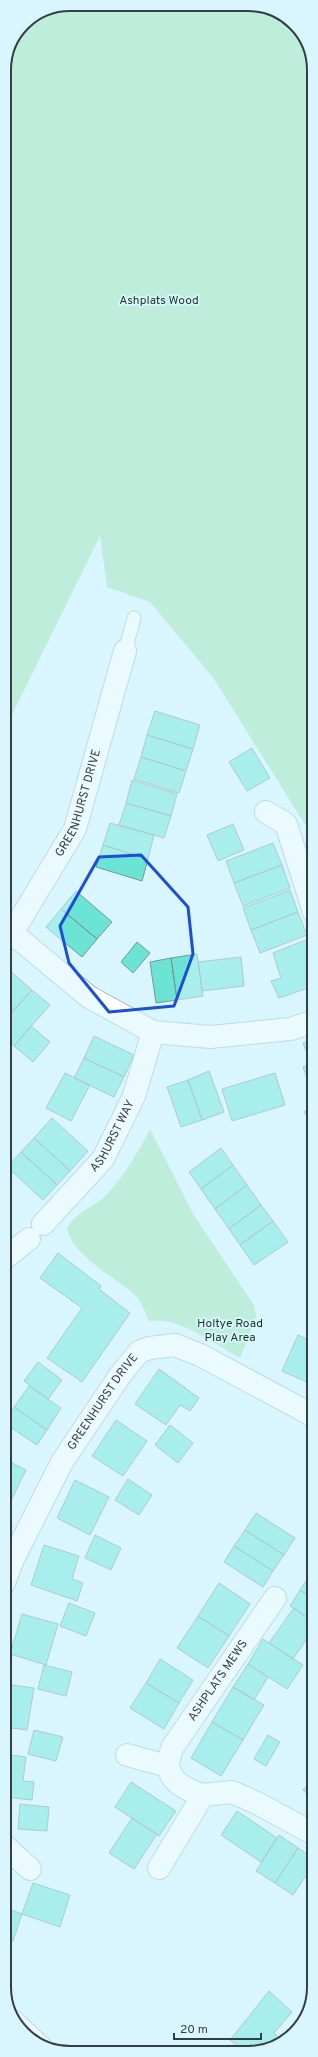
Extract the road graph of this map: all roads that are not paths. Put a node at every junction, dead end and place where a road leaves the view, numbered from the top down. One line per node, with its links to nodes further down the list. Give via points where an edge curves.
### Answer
1 (134, 618): 2 (lane)
2 (125, 651): 5 (street, GREENHURST DRIVE, via 75,829)
3 (266, 812): 4 (street, via 286,824)
4 (307, 890)
5 (11, 933)
6 (11, 940): 8 (street, via 88,997)
7 (307, 1023): 8 (street, via 291,1029 210,1037)
8 (152, 1032): 9 (street, ASHURST WAY, via 134,1096 103,1159 36,1232)
9 (11, 1253)
10 (307, 1412): 11 (street, GREENHURST DRIVE, via 200,1355 175,1345 149,1348 139,1352 120,1374 62,1462)
11 (11, 1564)
12 (275, 1598): 14 (street, ASHPLATS MEWS, via 172,1748)
13 (127, 1755): 14 (street)
14 (168, 1766): 15 (street, via 186,1790)
15 (203, 1795): 16 (street, via 232,1792); 18 (street)
16 (307, 1830)
17 (11, 1851): 19 (street)
18 (159, 1868)
19 (30, 1869)

